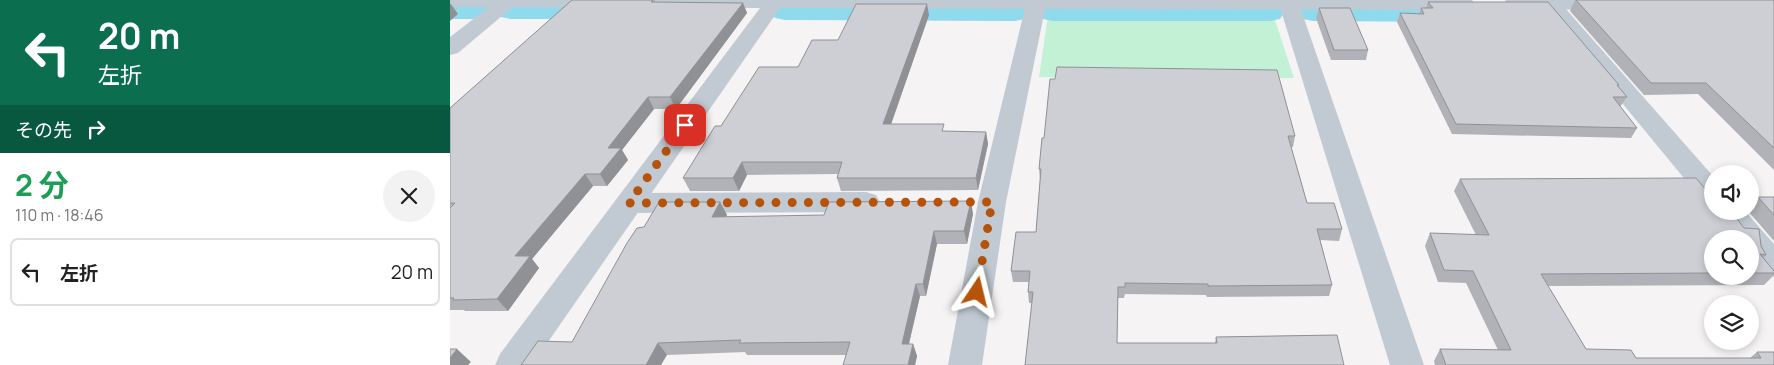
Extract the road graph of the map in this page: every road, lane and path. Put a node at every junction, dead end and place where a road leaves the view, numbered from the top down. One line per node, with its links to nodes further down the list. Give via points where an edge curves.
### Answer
1 (511, 0): 2 (street); 3 (street); 9 (street)
2 (776, 0): 7 (street); 14 (street)
3 (450, 1)
4 (1583, 2): 5 (street); 6 (street)
5 (1550, 3): 8 (street); 10 (street)
6 (1625, 3)
7 (1036, 4): 8 (street); 13 (street)
8 (1289, 4): 19 (street)
9 (450, 48)
10 (1704, 184)
11 (894, 202): 14 (street)
12 (963, 202): 13 (street)
13 (992, 202): 18 (street)
14 (629, 203): 17 (street)
15 (1736, 220): 16 (street)
16 (1774, 265)
17 (512, 365)
18 (965, 365)
19 (1407, 365)

